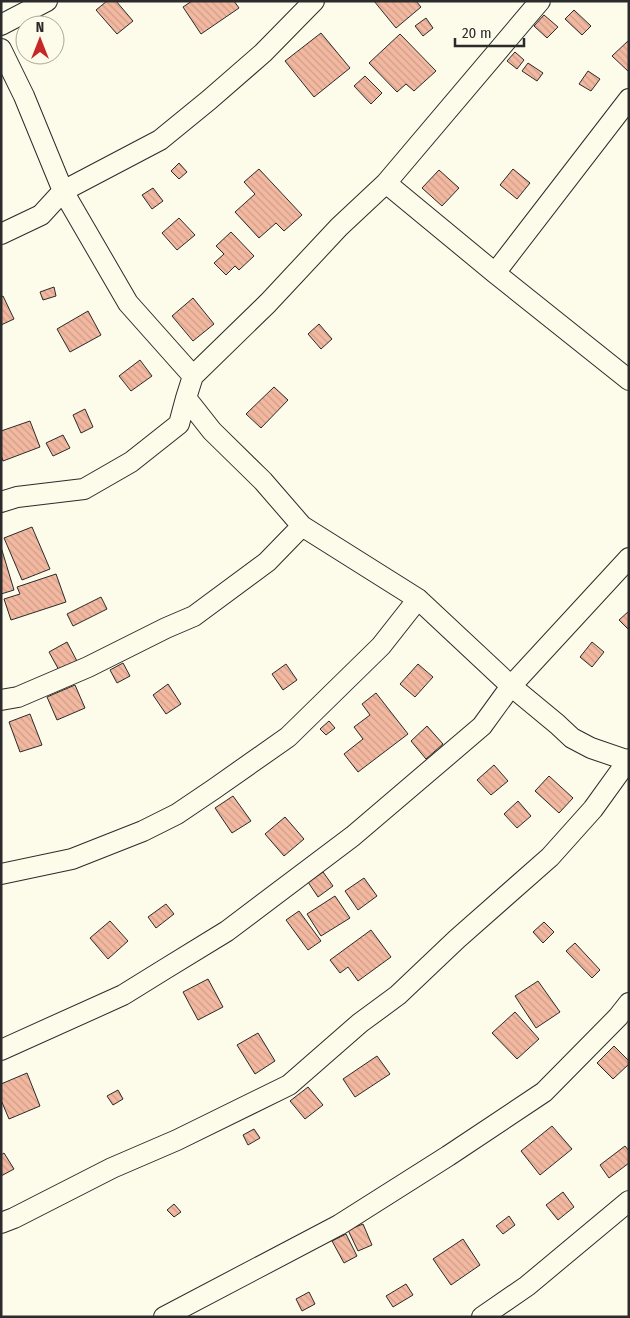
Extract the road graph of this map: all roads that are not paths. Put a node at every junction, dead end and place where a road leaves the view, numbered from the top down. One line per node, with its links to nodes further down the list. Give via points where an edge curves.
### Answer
1 (47, 1): 4 (street)
2 (314, 1): 8 (street, via 263,53 160,140)
3 (540, 1): 7 (street)
4 (1, 26)
5 (1, 49): 8 (street)
6 (629, 99): 10 (street)
7 (386, 184): 10 (street); 11 (street, via 339,227)
8 (63, 191): 9 (street, via 41,215); 11 (street, via 128,303)
9 (1, 234)
10 (495, 273): 12 (street)
11 (193, 376): 13 (street)
12 (629, 380)
13 (186, 398): 14 (street, via 178,424 130,462 84,489); 15 (street, via 212,431 263,481)
14 (1, 502)
15 (302, 526): 17 (street); 19 (street, via 267,562 194,616 88,667 18,697)
16 (629, 558): 18 (street)
17 (418, 599): 18 (street); 21 (street, via 381,646 288,736 177,814 72,860)
18 (511, 686): 20 (street, via 572,738); 23 (street, via 482,726 353,836 227,931 123,995)
19 (1, 700)
20 (628, 760): 25 (street, via 593,809 550,857 398,995 360,1023 289,1085)
21 (1, 874)
22 (629, 1003): 26 (street, via 544,1092 339,1225)
23 (1, 1050)
24 (629, 1201): 27 (street, via 527,1286)
25 (1, 1223)
26 (164, 1317)
27 (482, 1317)

